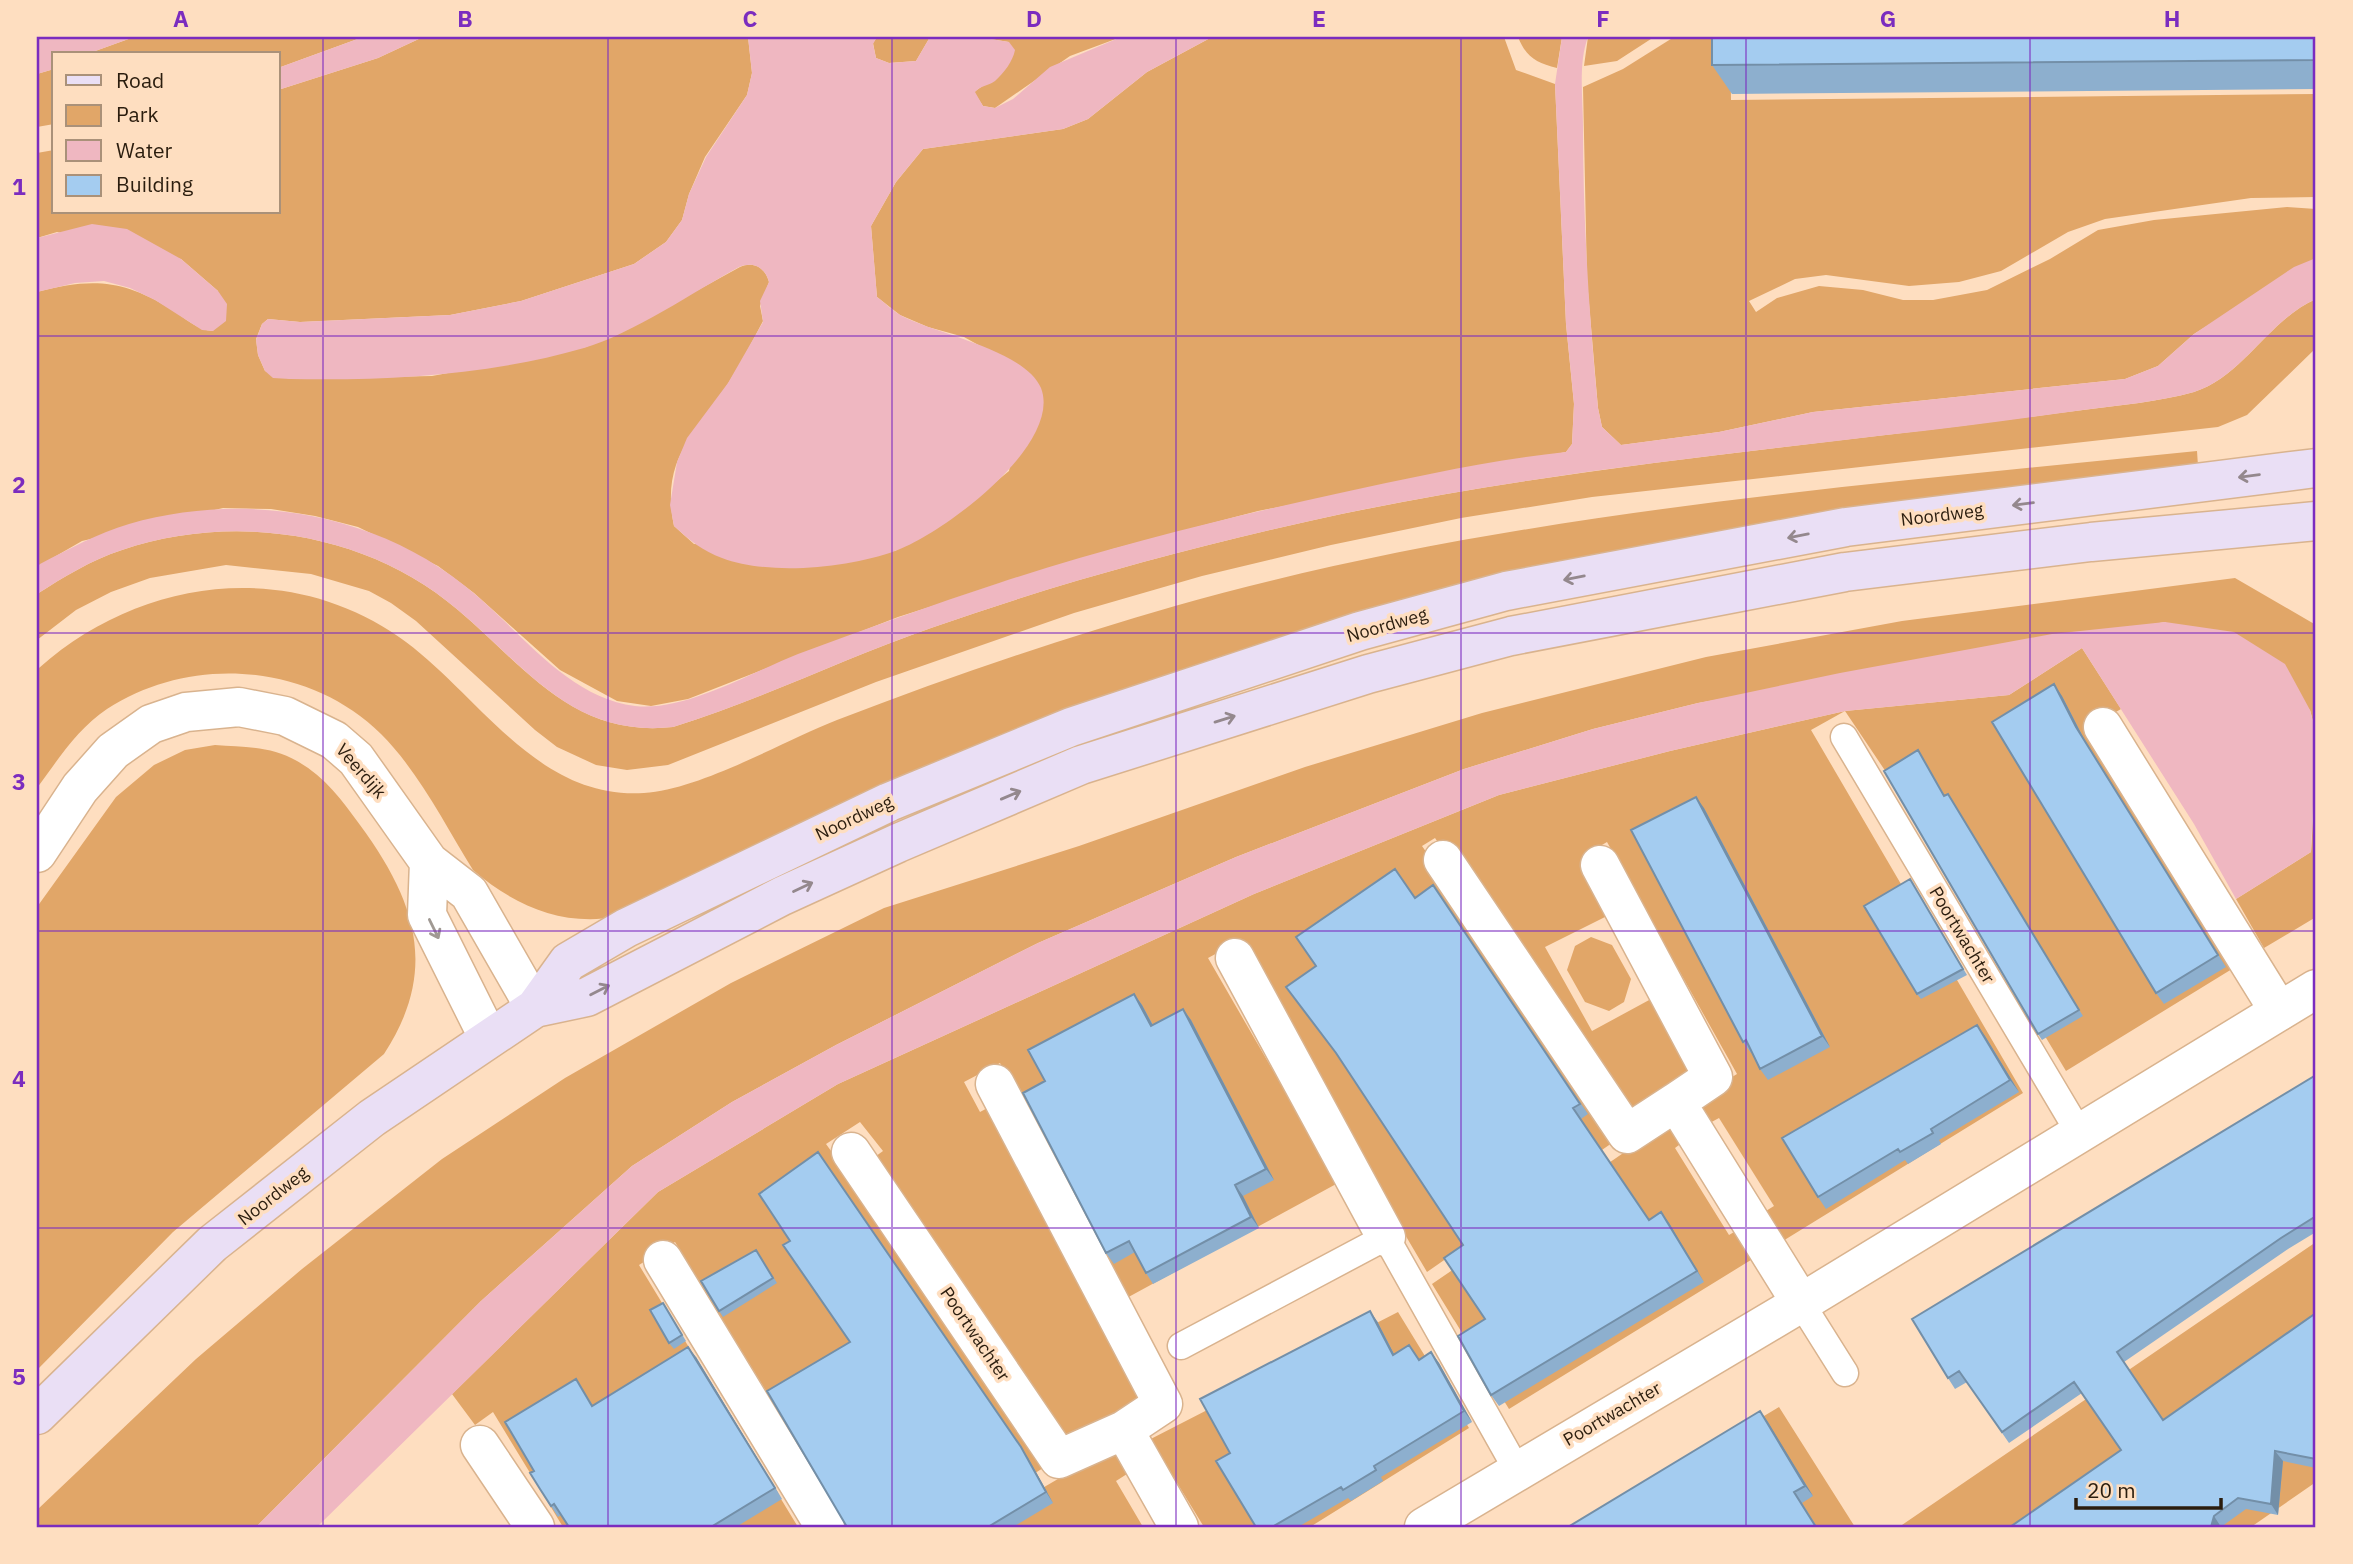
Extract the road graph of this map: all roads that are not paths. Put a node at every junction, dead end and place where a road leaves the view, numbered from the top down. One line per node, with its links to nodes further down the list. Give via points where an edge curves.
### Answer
1 (2316, 468): 11 (main road, Noordweg, one-way to 11, via 1846,527 1506,591 1360,631 1070,727 889,802 568,961)
2 (2316, 521): 11 (main road, Noordweg, one-way to 2, via 587,997 782,896 1081,765 1368,674 1511,636 1845,572)
3 (2103, 727): 12 (street)
4 (1844, 737): 16 (lane, Poortwachter)
5 (37, 853): 7 (street, Veerdijk, via 80,788 113,751 151,724 239,707 285,716 334,740 356,759)
6 (1443, 860): 15 (street, via 1627,1134)
7 (429, 862): 11 (street, Veerdijk, via 469,893); 13 (street, one-way to 13, via 427,915)
8 (1600, 865): 15 (street, via 1713,1077)
9 (1235, 958): 18 (street)
10 (2316, 989): 12 (street, Poortwachter)
11 (535, 1007): 13 (main road, Noordweg)
12 (2279, 1011): 16 (street, Poortwachter)
13 (488, 1037): 23 (main road, Noordweg, via 372,1118 212,1244)
14 (995, 1084): 24 (street, Poortwachter, via 1163,1404)
15 (1676, 1102): 20 (street)
16 (2080, 1134): 20 (street, Poortwachter)
17 (851, 1152): 24 (street, Poortwachter, via 1059,1459)
18 (1386, 1237): 21 (lane); 26 (lane)
19 (663, 1260): 28 (street)
20 (1801, 1303): 22 (lane); 26 (street, Poortwachter)
21 (1181, 1346)
22 (1845, 1373)
23 (37, 1415)
24 (1124, 1430): 29 (street)
25 (480, 1445): 27 (street)
26 (1517, 1470): 30 (street, Poortwachter)
27 (535, 1527)
28 (825, 1527)
29 (1179, 1527)
30 (1424, 1527)

